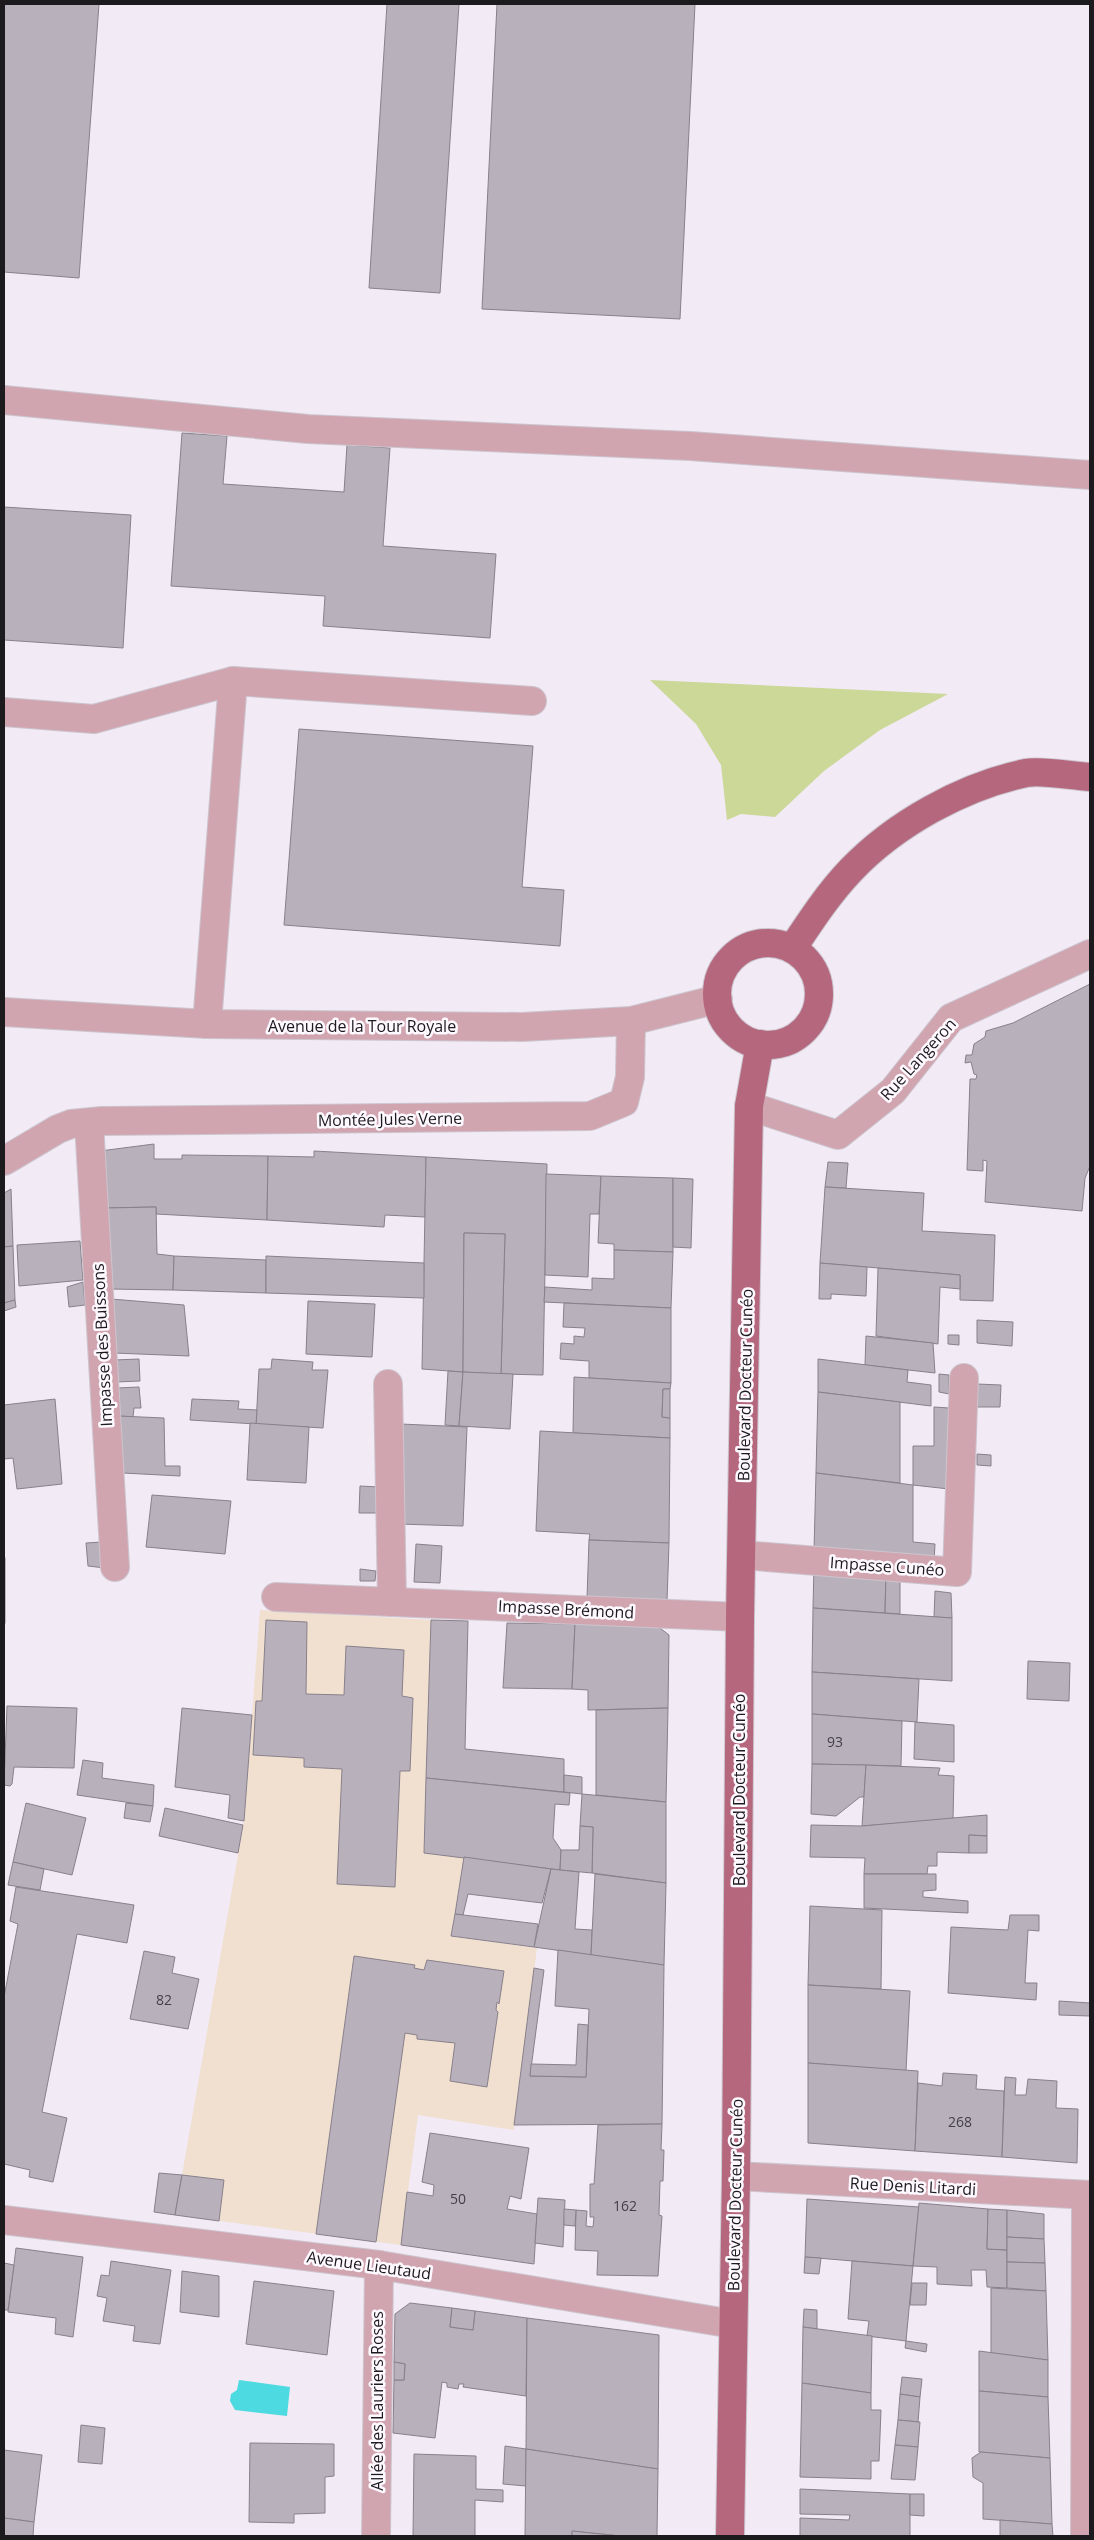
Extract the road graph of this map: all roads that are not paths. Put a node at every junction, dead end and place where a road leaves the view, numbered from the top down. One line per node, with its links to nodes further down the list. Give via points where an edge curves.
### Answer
1 (4, 400): 2 (street, via 308,429 690,446)
2 (1090, 475)
3 (233, 681): 4 (street); 5 (street, via 94,719); 12 (street)
4 (532, 700)
5 (4, 712)
6 (1090, 778): 7 (main road, via 1027,773 976,788 906,823 851,869)
7 (792, 949): 9 (main road, via 766,943 740,952 727,964 719,981); 13 (main road, via 803,956 817,979 818,1007 802,1033 775,1045)
8 (1090, 954): 14 (street, Rue Langeron, via 951,1018 893,1091 838,1136)
9 (718, 999): 11 (street, Avenue de la Tour Royale); 13 (main road, via 720,1012 727,1024 747,1041)
10 (4, 1012): 12 (street, Avenue de la Tour Royale)
11 (631, 1021): 12 (street, Avenue de la Tour Royale, via 522,1027); 15 (street, Montée Jules Verne, via 630,1077 624,1102 590,1116)
12 (207, 1024)
13 (760, 1044): 14 (main road, Boulevard Docteur Cunéo)
14 (749, 1106): 19 (main road, Boulevard Docteur Cunéo)
15 (80, 1124): 16 (street, via 58,1129); 20 (street, Impasse des Buissons)
16 (4, 1161)
17 (964, 1378): 19 (street, Impasse Cunéo, via 957,1572)
18 (388, 1384): 22 (street)
19 (742, 1555): 23 (main road, Boulevard Docteur Cunéo)
20 (116, 1567)
21 (276, 1596): 22 (street, Impasse Brémond)
22 (392, 1602): 23 (street, Impasse Brémond)
23 (740, 1617): 24 (main road, Boulevard Docteur Cunéo)
24 (736, 2176): 25 (street, Rue Denis Litardi); 28 (main road, Boulevard Docteur Cunéo)
25 (1088, 2195): 31 (street)
26 (4, 2220): 27 (street, Avenue Lieutaud)
27 (379, 2265): 28 (street, Avenue Lieutaud); 29 (street, Allée des Lauriers Roses)
28 (733, 2324): 30 (main road, Boulevard Docteur Cunéo)
29 (376, 2536)
30 (730, 2536)
31 (1085, 2536)

